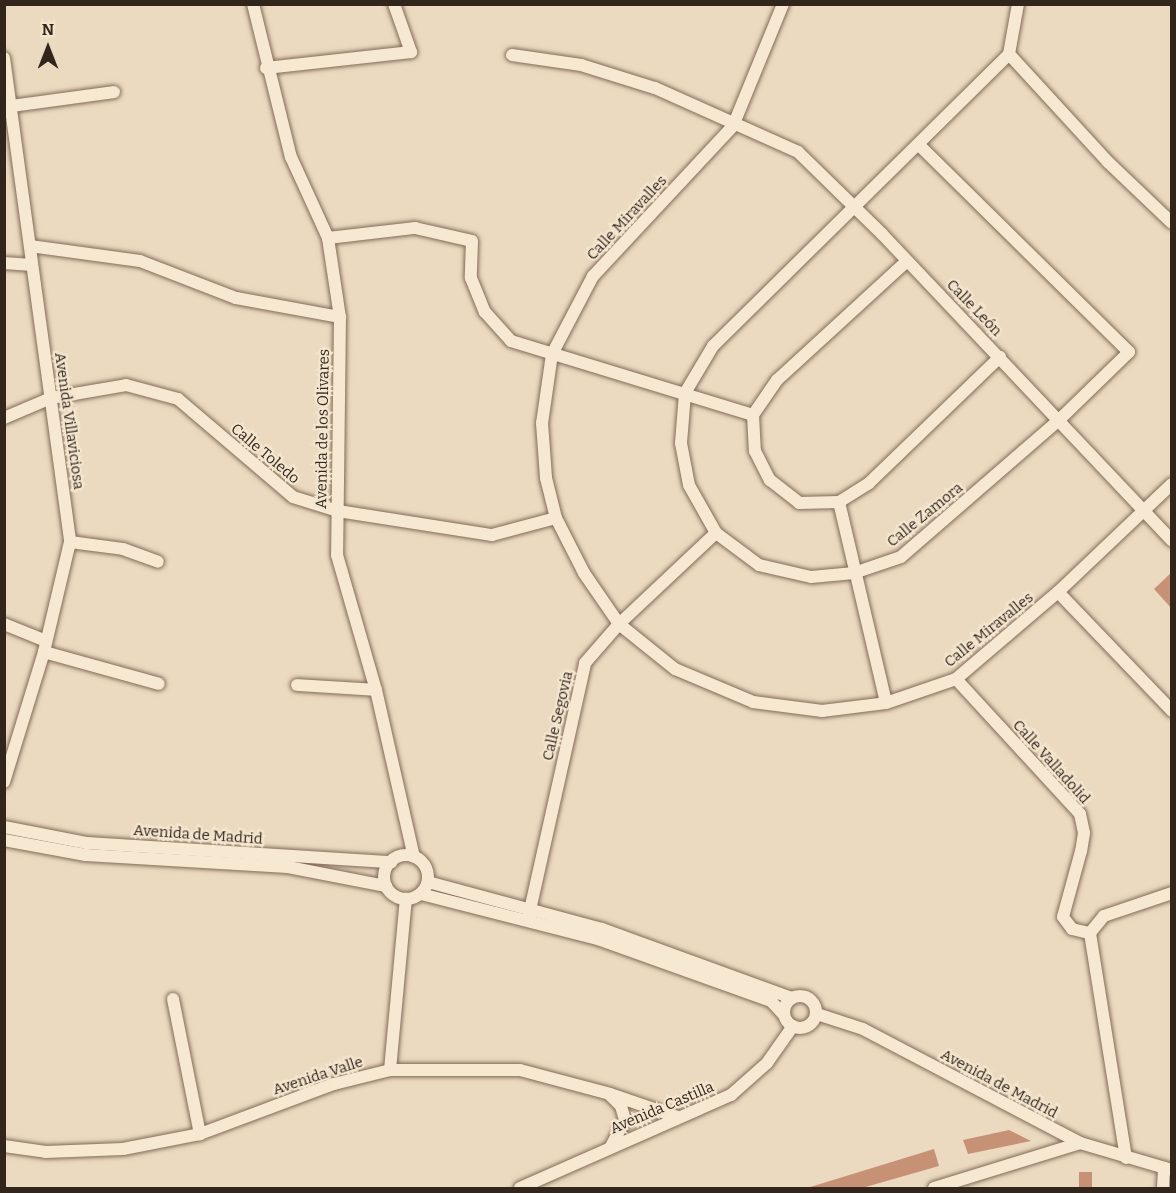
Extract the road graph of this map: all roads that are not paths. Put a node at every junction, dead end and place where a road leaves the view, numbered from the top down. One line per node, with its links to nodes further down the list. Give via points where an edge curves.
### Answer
1 (253, 4): 8 (street, Avenida de los Olivares)
2 (394, 4): 8 (street, via 411,52)
3 (783, 4): 11 (street, Calle Miravalles)
4 (1018, 4): 5 (street)
5 (1009, 54): 12 (street, Calle Zamora); 14 (street, via 1108,162)
6 (512, 55): 11 (street, Calle León, via 580,65 655,88)
7 (4, 58): 10 (street, Avenida Villaviciosa)
8 (266, 68): 15 (street, Avenida de los Olivares, via 291,157)
9 (114, 92): 10 (street)
10 (12, 106): 16 (street, Avenida Villaviciosa)
11 (733, 126): 13 (street, Calle León, via 798,152); 21 (street, Calle Miravalles, via 593,276)
12 (919, 145): 13 (street, Calle Zamora); 27 (street, Calle Zamora, via 1129,352)
13 (853, 207): 17 (street, Calle León); 23 (street, Calle Zamora, via 713,346)
14 (1172, 223)
15 (328, 238): 20 (street, Avenida de los Olivares); 21 (street, via 415,228 472,241 471,278 485,312 511,341)
16 (30, 246): 19 (street, Avenida Villaviciosa); 20 (street, via 140,261 236,298)
17 (907, 261): 22 (street, Calle León); 25 (street, via 777,380)
18 (4, 263): 19 (street)
19 (33, 265): 24 (street, Avenida Villaviciosa)
20 (340, 317): 31 (street, Avenida de los Olivares)
21 (552, 354): 23 (street); 32 (street, Calle Miravalles, via 542,423 546,478)
22 (1000, 357): 27 (street, Calle León); 29 (street, via 869,483)
23 (685, 393): 25 (street); 33 (street, Calle Zamora, via 681,443 689,485)
24 (51, 398): 26 (street, Calle Toledo); 31 (street, Calle Toledo, via 126,385 178,399 293,498); 35 (street, Avenida Villaviciosa)
25 (753, 415): 29 (street, via 754,451 770,480 799,503)
26 (4, 418)
27 (1059, 420): 30 (street, Calle León); 37 (street, Calle Zamora, via 901,557)
28 (1172, 484): 30 (street, Calle Miravalles)
29 (840, 502): 37 (street)
30 (1143, 510): 34 (street, Calle León); 38 (street, Calle Miravalles)
31 (338, 511): 32 (street, Calle Toledo, via 492,535); 45 (street, Avenida de los Olivares, via 337,555)
32 (556, 518): 40 (street, Calle Miravalles, via 584,573)
33 (716, 533): 37 (street, Calle Zamora, via 759,565 811,577); 40 (street, Calle Segovia)
34 (1172, 541)
35 (70, 542): 36 (street, via 123,549); 41 (street, Avenida Villaviciosa)
36 (158, 562)
37 (854, 573): 46 (street)
38 (1058, 592): 42 (street, Calle Miravalles); 47 (street)
39 (4, 624): 41 (street)
40 (620, 624): 46 (street, Calle Miravalles, via 675,669 753,702 822,711); 58 (street, Calle Segovia, via 585,663)
41 (45, 647): 43 (street); 48 (street, Avenida Villaviciosa)
42 (956, 679): 46 (street, Calle Miravalles); 59 (street, Calle Valladolid, via 1080,814 1084,833 1063,917 1072,929)
43 (159, 684)
44 (297, 685): 45 (street)
45 (376, 690): 51 (street, Avenida de los Olivares)
46 (886, 703)
47 (1172, 711)
48 (4, 782)
49 (4, 827): 52 (street, Avenida de Madrid, via 87,843)
50 (4, 840): 54 (street, Avenida de Madrid, via 86,855 288,867)
51 (414, 857): 52 (street, via 398,857); 53 (street, via 427,871)
52 (391, 862): 54 (street, via 384,874)
53 (428, 882): 56 (street); 58 (street)
54 (386, 886): 57 (street, via 394,896)
55 (1172, 892): 59 (street, via 1104,916)
56 (421, 894): 57 (street); 58 (street)
57 (406, 900): 65 (street)
58 (529, 913): 60 (street); 62 (street, via 771,1001)
59 (1090, 933): 72 (street)
60 (792, 998): 62 (street); 63 (street, via 809,999)
61 (173, 999): 68 (street)
62 (783, 1014): 64 (street)
63 (817, 1014): 64 (street, via 810,1024); 69 (street, Avenida de Madrid, via 863,1029)
64 (793, 1026): 67 (street, Avenida Castilla, via 767,1063 731,1095)
65 (390, 1070): 66 (street, Avenida Valle, via 520,1070); 68 (street, Avenida Valle, via 334,1084)
66 (610, 1094): 67 (street, Avenida Valle); 71 (street, via 621,1106 625,1120)
67 (677, 1117): 71 (street, Avenida Castilla)
68 (200, 1134): 70 (street, Avenida Valle, via 123,1149 46,1152)
69 (1080, 1143): 72 (street, Avenida de Madrid); 74 (street)
70 (4, 1146)
71 (610, 1147): 75 (street, Avenida Castilla)
72 (1126, 1158): 73 (street, Avenida de Madrid)
73 (1168, 1169): 77 (street)
74 (953, 1186): 76 (street)
75 (520, 1188)
76 (934, 1188)
77 (1163, 1188)

